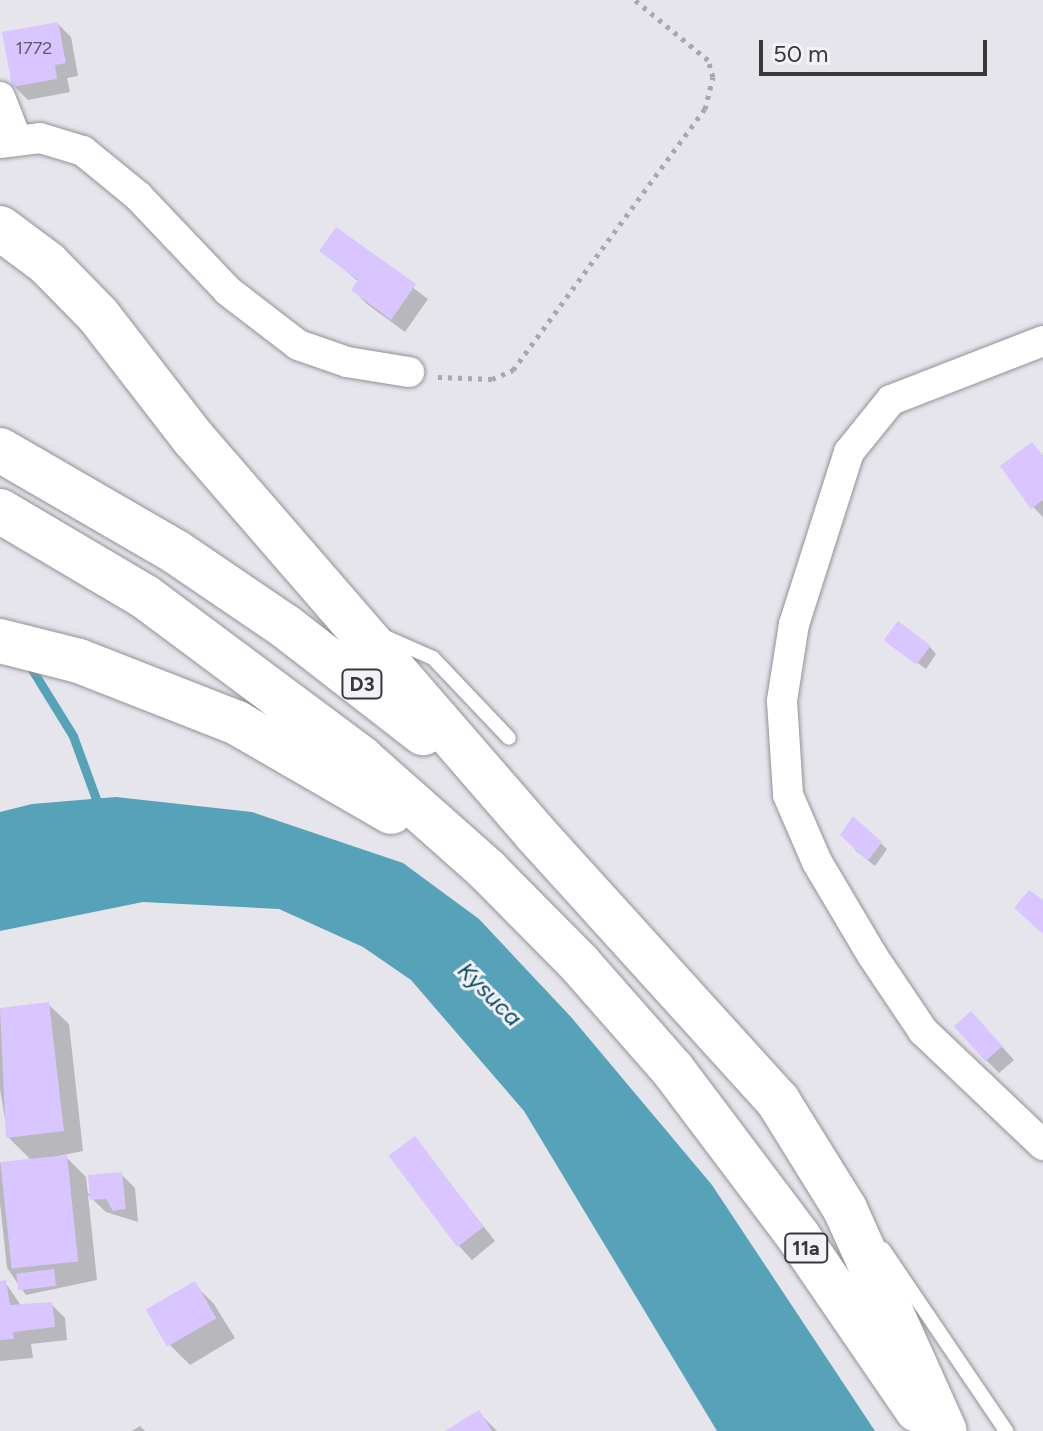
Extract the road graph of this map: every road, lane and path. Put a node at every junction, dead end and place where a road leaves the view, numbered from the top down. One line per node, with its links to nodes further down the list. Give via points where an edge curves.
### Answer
1 (635, 0): 6 (path, via 708,60 713,77 705,109 513,370 492,379 456,381)
2 (0, 97): 3 (street)
3 (8, 141): 6 (street, via 65,144 101,162 228,291 298,345 347,362)
4 (0, 228): 9 (main road, via 73,288 194,439)
5 (1043, 341): 15 (street, via 891,400 849,452 794,624 782,701 788,795 817,862 864,942 923,1031)
6 (409, 372)
7 (0, 450): 12 (main road, D3, via 176,552 394,707)
8 (0, 511): 13 (main road, D3, via 144,596 350,749)
9 (359, 626): 11 (lane, via 433,658); 12 (main road)
10 (0, 641): 13 (main road, via 79,661 237,723)
11 (509, 738)
12 (535, 833): 14 (main road, 11a)
13 (487, 870): 16 (main road, 11a, via 579,963 673,1070 798,1236)
14 (778, 1101): 17 (main road, 11a, via 827,1176); 18 (lane)
15 (1043, 1145)
16 (932, 1431)
17 (945, 1431)
18 (1006, 1431)

